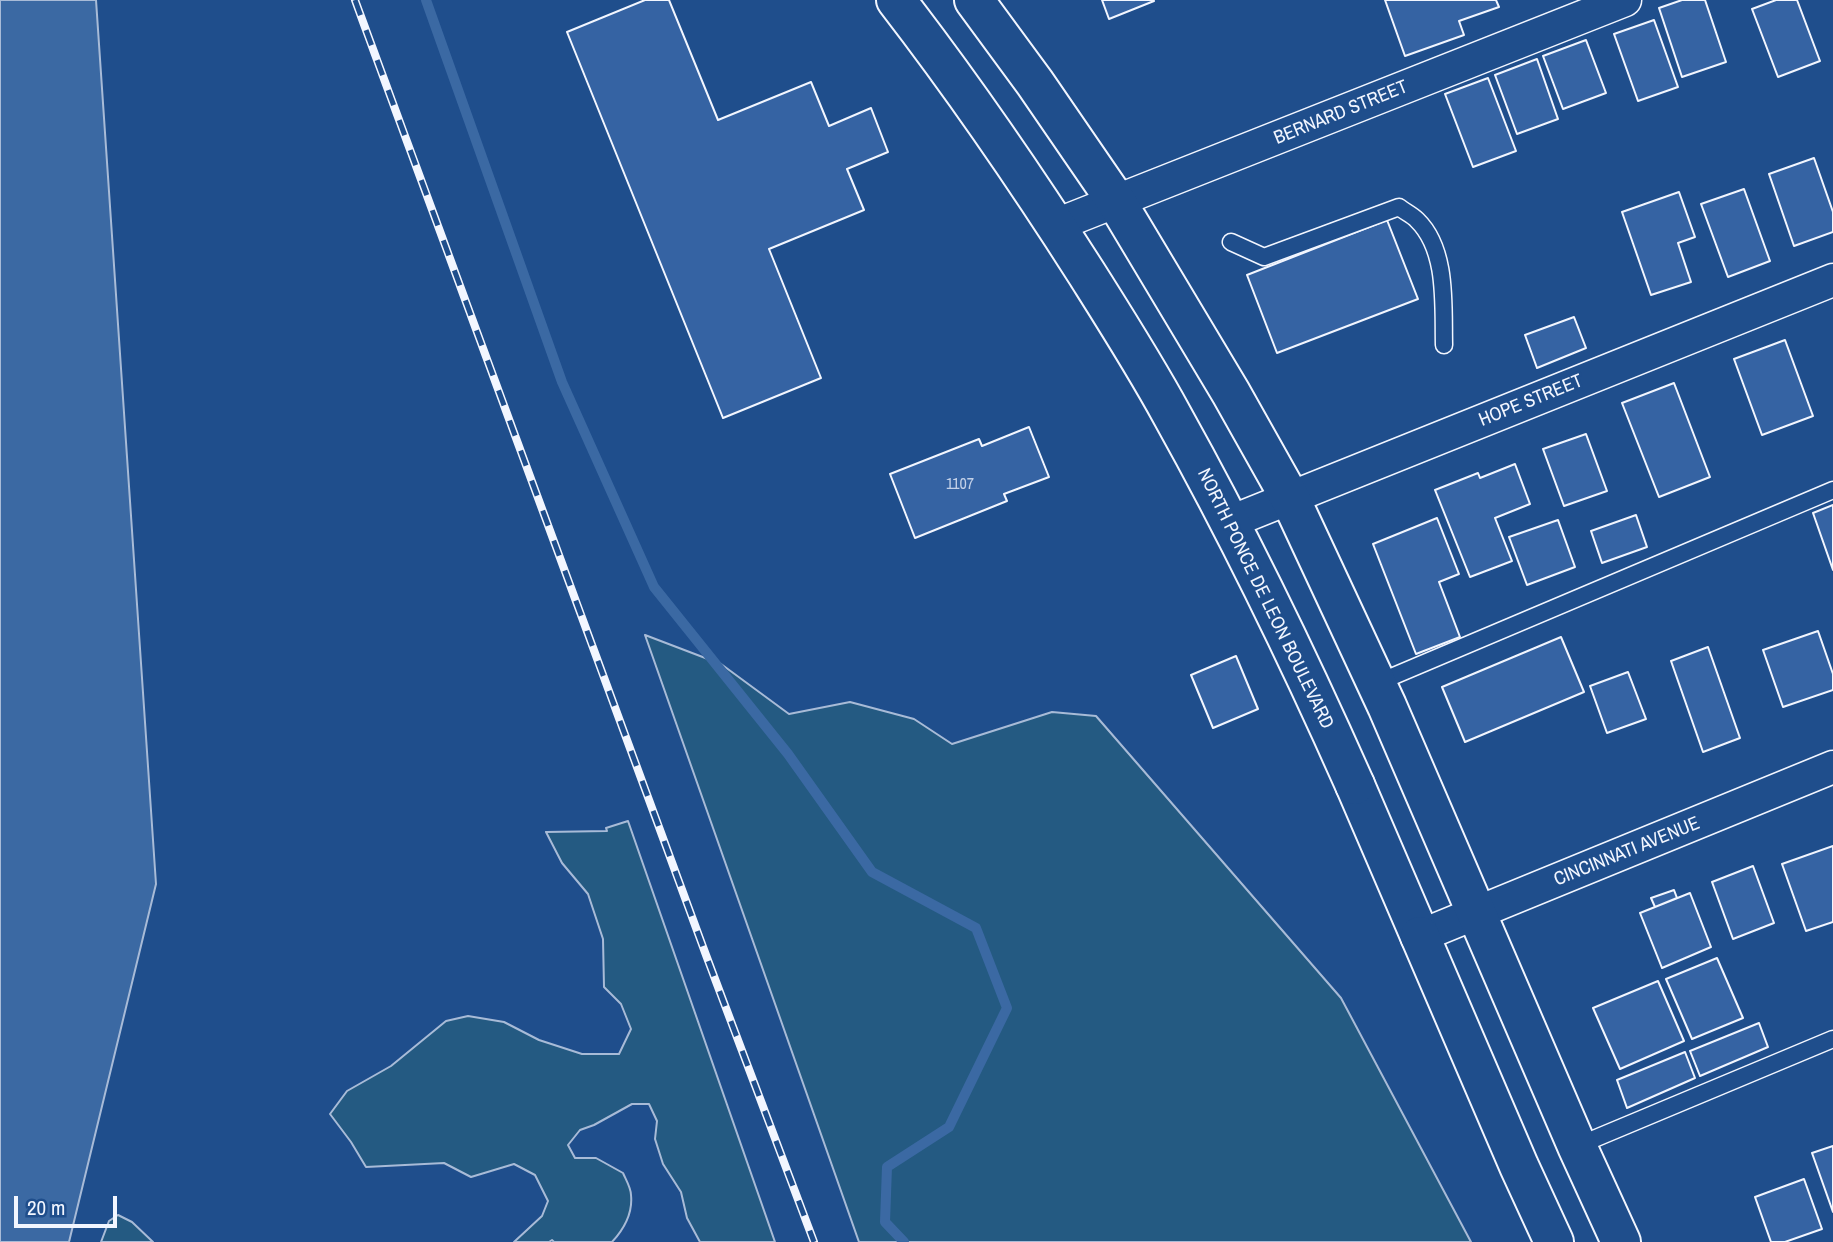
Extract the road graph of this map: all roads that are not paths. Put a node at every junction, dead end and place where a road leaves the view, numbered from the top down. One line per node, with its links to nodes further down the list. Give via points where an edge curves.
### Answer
1 (896, 0): 5 (main road, NORTH PONCE DE LEON BOULEVARD)
2 (974, 0): 4 (main road)
3 (1625, 0): 4 (street, BERNARD STREET)
4 (1116, 201): 5 (street, BERNARD STREET); 10 (main road)
5 (1056, 225): 11 (main road, NORTH PONCE DE LEON BOULEVARD, via 1171,412)
6 (1231, 242): 8 (lane, via 1264,257 1399,207 1418,221 1431,240 1442,277)
7 (1833, 280): 10 (street, HOPE STREET)
8 (1444, 345)
9 (1833, 491): 12 (lane)
10 (1290, 498): 11 (street, HOPE STREET); 12 (main road)
11 (1230, 522): 15 (main road, NORTH PONCE DE LEON BOULEVARD, via 1309,685)
12 (1377, 683): 14 (main road)
13 (1833, 767): 14 (street, CINCINNATI AVENUE)
14 (1477, 913): 15 (street, CINCINNATI AVENUE); 17 (main road)
15 (1420, 936): 18 (main road, NORTH PONCE DE LEON BOULEVARD)
16 (1833, 1039): 17 (lane)
17 (1577, 1146): 19 (main road)
18 (1554, 1242)
19 (1621, 1242)

